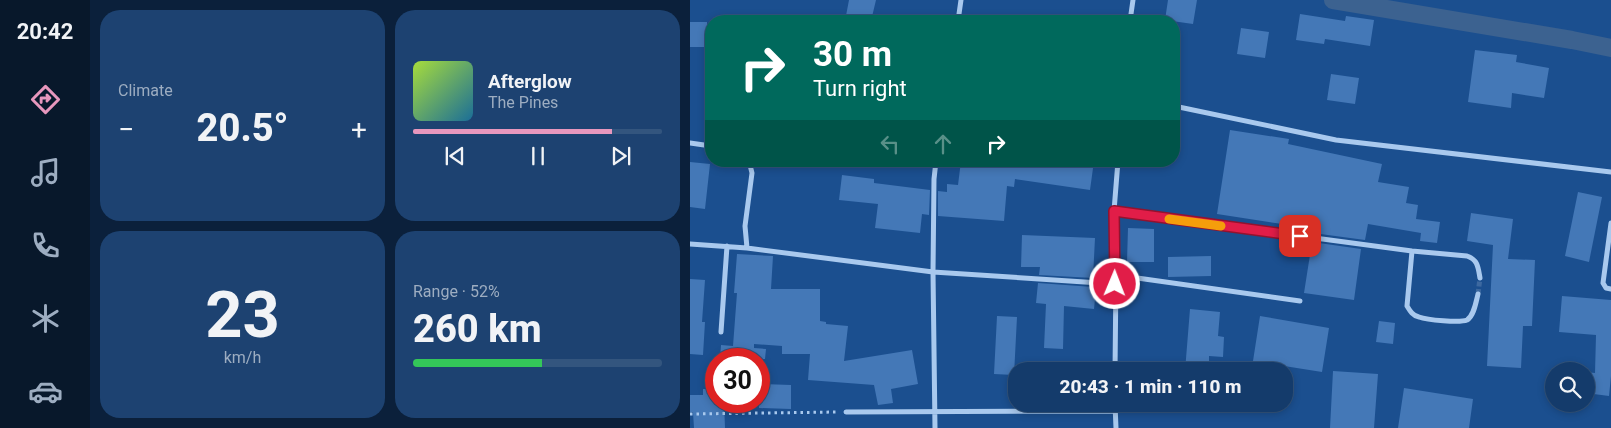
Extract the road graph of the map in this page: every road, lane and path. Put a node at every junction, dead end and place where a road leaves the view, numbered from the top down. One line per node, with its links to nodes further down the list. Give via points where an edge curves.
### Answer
1 (961, 0): 3 (street)
2 (1133, 0): 4 (street)
3 (959, 15)
4 (1131, 15)
5 (1180, 107): 11 (street, via 1336,140)
6 (690, 143): 7 (street)
7 (705, 145)
8 (751, 167): 16 (street, via 745,226)
9 (935, 167): 18 (street)
10 (1118, 167): 12 (street)
11 (1611, 172)
12 (1114, 211): 17 (street); 19 (street)
13 (1611, 223): 22 (street, via 1603,283)
14 (690, 244): 15 (street)
15 (727, 246): 16 (street); 25 (street)
16 (747, 248): 18 (street)
17 (1412, 251): 20 (street, via 1467,256 1478,264); 23 (street, via 1407,306 1418,317 1459,322 1468,319)
18 (933, 272): 21 (street); 27 (street)
19 (1116, 275): 21 (street); 24 (street)
20 (1480, 278)
21 (1115, 284): 26 (street)
22 (1611, 289)
23 (1478, 294)
24 (1300, 301)
25 (721, 332)
26 (1116, 362)
27 (935, 411): 28 (street); 29 (street); 32 (street)
28 (1008, 411)
29 (846, 412): 31 (path)
30 (1116, 412): 33 (street)
31 (690, 414)
32 (935, 428)
33 (1116, 428)

